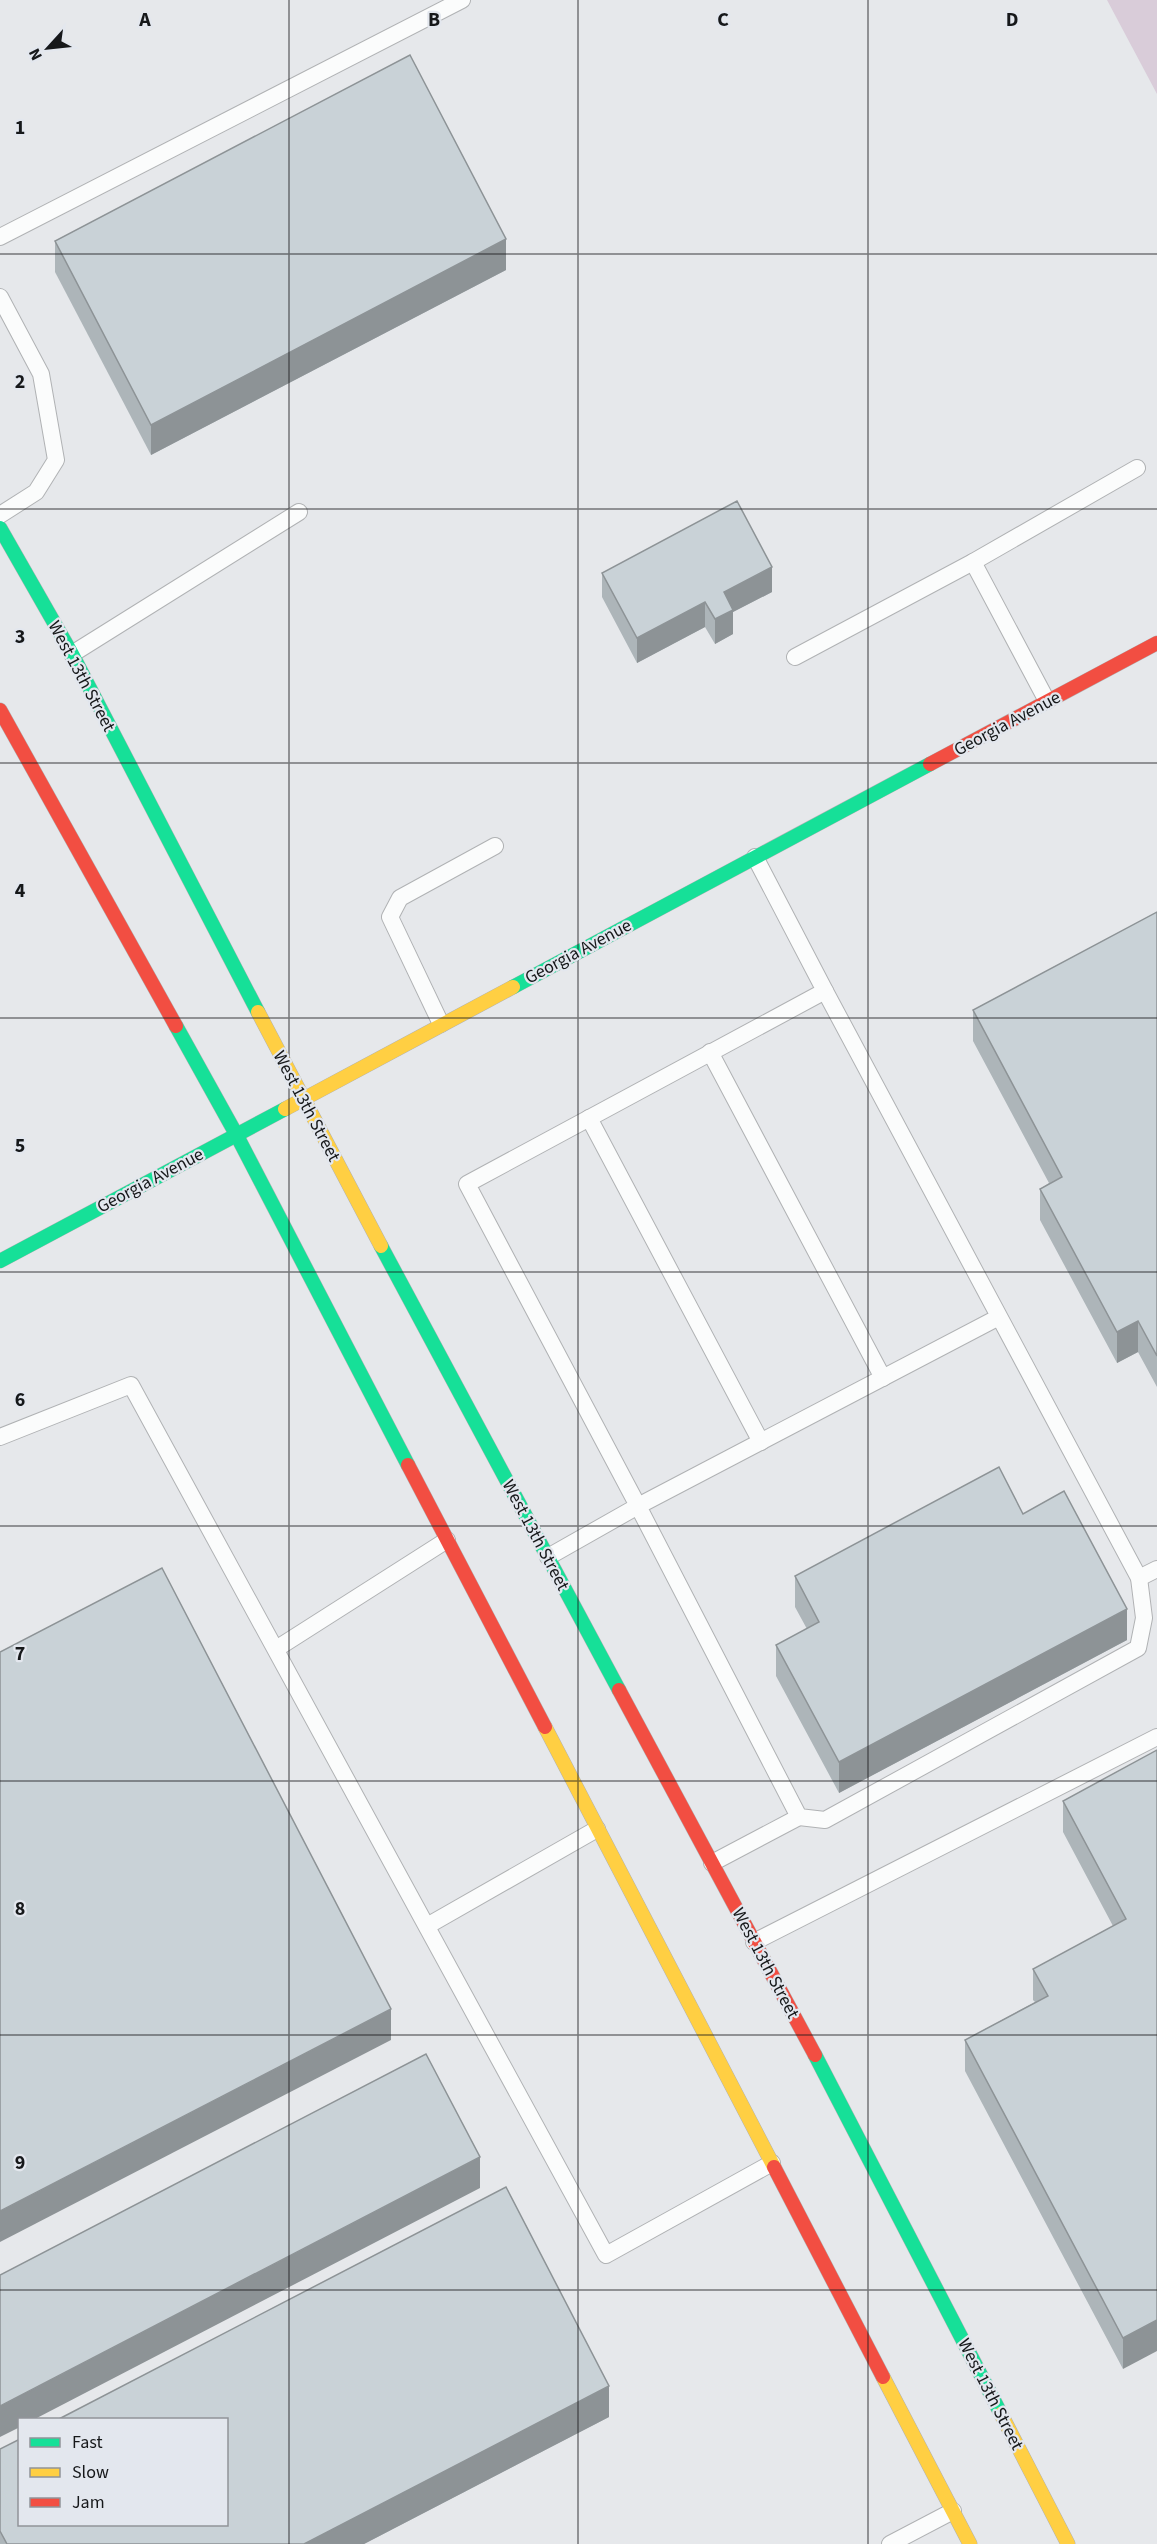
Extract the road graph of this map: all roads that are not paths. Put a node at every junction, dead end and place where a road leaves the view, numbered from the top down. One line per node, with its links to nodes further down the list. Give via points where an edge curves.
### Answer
1 (462, 0): 2 (lane)
2 (0, 237)
3 (0, 297): 6 (lane, via 41,374 56,460 36,492)
4 (1137, 468): 8 (lane)
5 (299, 512): 10 (lane)
6 (0, 515)
7 (0, 528): 10 (main road, West 13th Street)
8 (973, 562): 11 (lane); 12 (lane)
9 (1157, 643): 12 (main road, Georgia Avenue)
10 (72, 654): 19 (main road, West 13th Street)
11 (795, 657)
12 (1047, 701): 15 (main road, Georgia Avenue)
13 (0, 710): 21 (main road)
14 (495, 846): 17 (lane, via 400,898 390,917)
15 (755, 857): 16 (lane); 17 (main road, Georgia Avenue)
16 (825, 991): 18 (lane); 23 (lane)
17 (441, 1024): 19 (main road, Georgia Avenue)
18 (710, 1052): 20 (lane); 24 (lane)
19 (302, 1098): 21 (main road, Georgia Avenue); 29 (main road, West 13th Street)
20 (589, 1118): 26 (lane); 27 (lane, via 467,1184)
21 (236, 1134): 22 (main road, Georgia Avenue); 28 (main road)
22 (0, 1261)
23 (999, 1317): 24 (lane); 31 (lane)
24 (883, 1378): 26 (lane)
25 (0, 1437): 32 (lane, via 131,1385)
26 (761, 1442): 27 (lane)
27 (638, 1506): 29 (lane); 34 (lane)
28 (447, 1540): 32 (lane); 35 (main road)
29 (548, 1557): 36 (main road, West 13th Street)
30 (1157, 1569): 31 (lane)
31 (1139, 1578): 34 (lane, via 1144,1618 1137,1648 825,1820)
32 (276, 1649): 37 (lane)
33 (1157, 1737): 38 (lane)
34 (799, 1817): 36 (lane)
35 (597, 1829): 37 (lane); 39 (main road)
36 (712, 1863): 38 (main road, West 13th Street)
37 (426, 1926): 39 (lane, via 606,2255)
38 (754, 1942): 43 (main road, West 13th Street)
39 (772, 2163): 40 (main road)
40 (953, 2511): 41 (lane); 42 (main road)
41 (890, 2544)
42 (970, 2544)
43 (1068, 2544)

